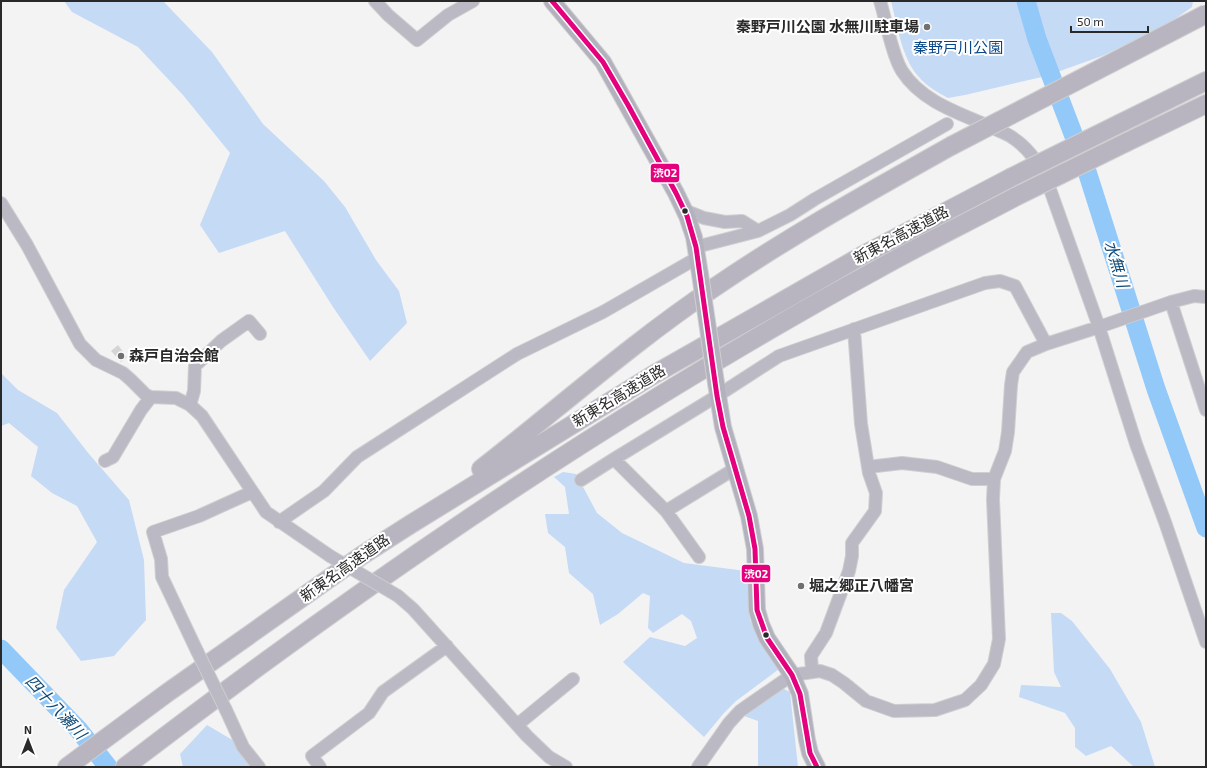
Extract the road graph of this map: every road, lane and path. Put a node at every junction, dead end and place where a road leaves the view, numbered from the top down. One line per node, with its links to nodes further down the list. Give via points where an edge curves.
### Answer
1 (375, 1): 2 (street, via 417,40 448,15)
2 (473, 1)
3 (552, 1): 10 (main road, via 603,62)
4 (880, 1): 15 (street, via 901,70 914,86 933,100 1012,137 1026,148 1038,163)
5 (1206, 14): 32 (highway, bridge, via 951,146 771,249 655,330)
6 (1206, 81): 32 (highway, 新東名高速道路, bridge, via 1010,178 865,254 653,375)
7 (1206, 104): 41 (highway, 新東名高速道路, bridge, via 1017,196 876,270 663,394 432,543 186,720)
8 (947, 124): 11 (street)
9 (1, 202): 20 (street, via 80,344 96,360 123,373 146,395)
10 (684, 210): 11 (street, via 704,218 725,222 742,221); 12 (main road, via 692,230)
11 (758, 231): 12 (street)
12 (698, 260): 19 (main road, bridge); 31 (street, via 603,312 517,354 357,457 324,491)
13 (1206, 297): 14 (street, via 1194,296)
14 (1166, 303): 15 (street); 22 (street)
15 (1102, 325): 18 (street); 34 (street, via 1136,444)
16 (854, 329): 18 (street, via 985,283 1000,281 1015,286); 19 (street, via 779,356); 25 (street, via 861,424)
17 (260, 334): 21 (street, via 249,321 221,341 195,366 194,391)
18 (1046, 344): 27 (street, via 1027,352 1013,372 1005,451)
19 (716, 390): 23 (street); 26 (main road, via 723,427)
20 (152, 397): 21 (street, via 176,398); 24 (street, via 141,410 114,458)
21 (190, 405): 29 (street, via 202,416)
22 (1206, 410)
23 (614, 459): 28 (street); 30 (street)
24 (105, 460)
25 (868, 467): 27 (street, via 902,463 937,467 972,479); 36 (street, via 876,493 875,511 852,543 849,571 826,633 811,656)
26 (736, 468): 30 (street); 37 (main road, via 755,549 757,610 767,638)
27 (994, 479): 36 (street, via 999,639 994,664 981,685 966,700 935,710 894,711 866,701 832,675)
28 (581, 480)
29 (252, 492): 31 (street, via 266,512); 42 (street, bridge, via 199,516 153,532 161,559 162,577 243,747)
30 (666, 511): 33 (street)
31 (279, 522): 35 (street, bridge, via 398,596)
32 (411, 524): 40 (highway, 新東名高速道路, via 361,556 167,693)
33 (699, 557)
34 (1206, 642)
35 (447, 646): 39 (street); 43 (street, via 383,692 369,712 312,756)
36 (812, 672): 37 (street)
37 (789, 677): 45 (street, via 740,711); 46 (main road, via 800,694 810,754)
38 (573, 679): 39 (street)
39 (518, 725): 44 (street, via 549,757)
40 (67, 767)
41 (125, 767)
42 (259, 767)
43 (320, 767)
44 (566, 767)
45 (698, 767)
46 (818, 767)

